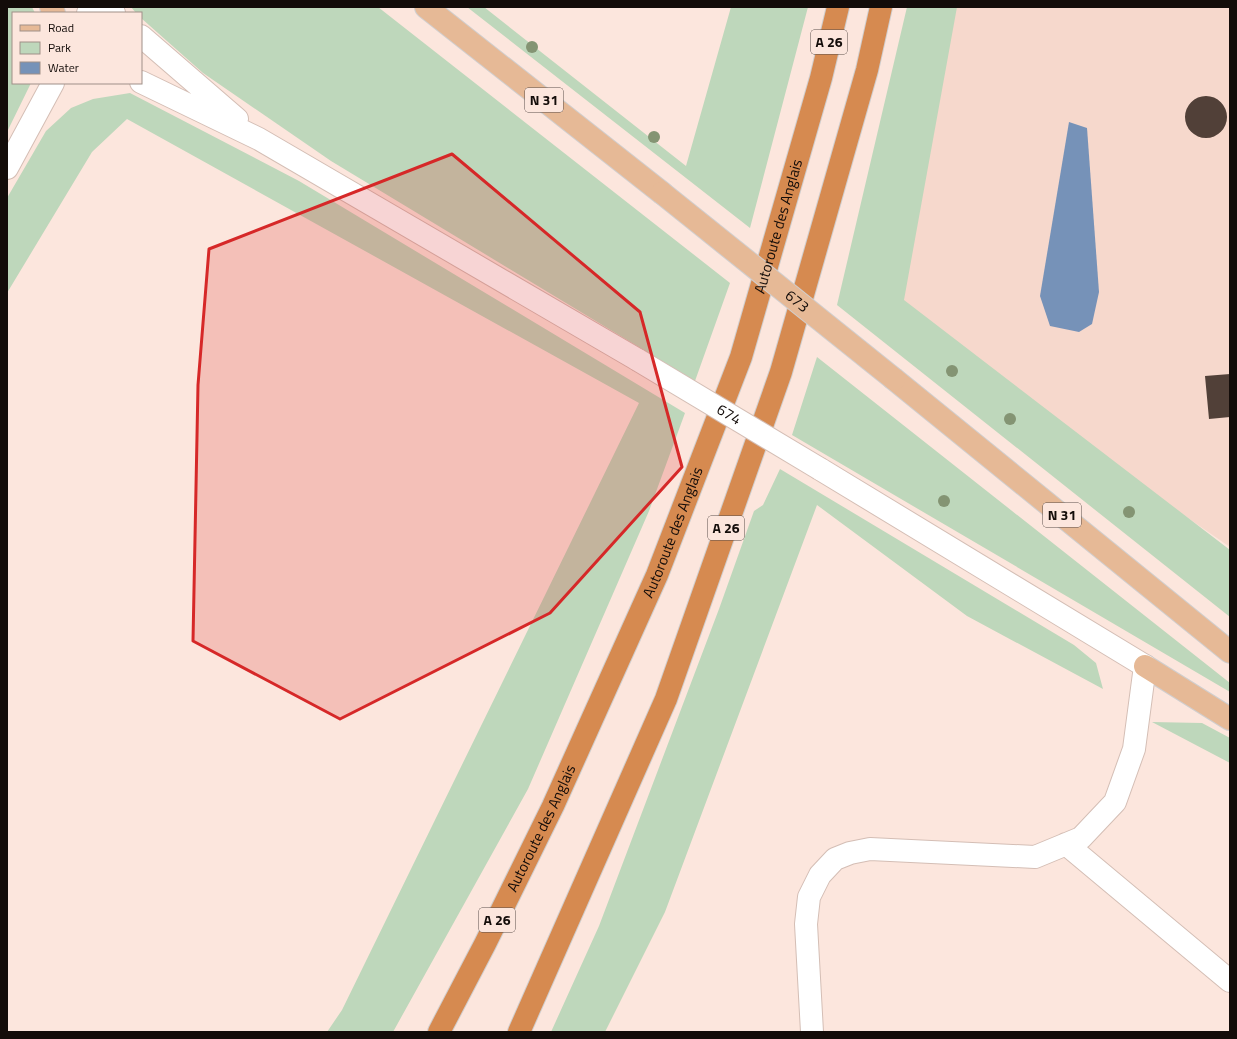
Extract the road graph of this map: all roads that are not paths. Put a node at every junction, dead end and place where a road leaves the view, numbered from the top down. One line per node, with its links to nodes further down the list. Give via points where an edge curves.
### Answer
1 (426, 7): 9 (main road, 673 / N 31, bridge, via 894,378)
2 (838, 7): 14 (highway, Autoroute des Anglais / A 26, via 821,78 741,358 665,553 553,806 486,944)
3 (881, 7): 15 (highway, A 26, via 862,85 781,372 666,699)
4 (142, 37): 7 (street)
5 (142, 82): 7 (street)
6 (51, 84): 8 (street)
7 (259, 138): 10 (street, 674, bridge, via 638,360)
8 (7, 168)
9 (1230, 652)
10 (1145, 666): 11 (main road); 12 (street, via 1134,749 1115,802 1081,838)
11 (1230, 718)
12 (1066, 844): 13 (street); 16 (street, via 1035,857 870,849 835,859 820,874 809,898 806,924)
13 (1230, 981)
14 (438, 1032)
15 (520, 1032)
16 (812, 1032)

